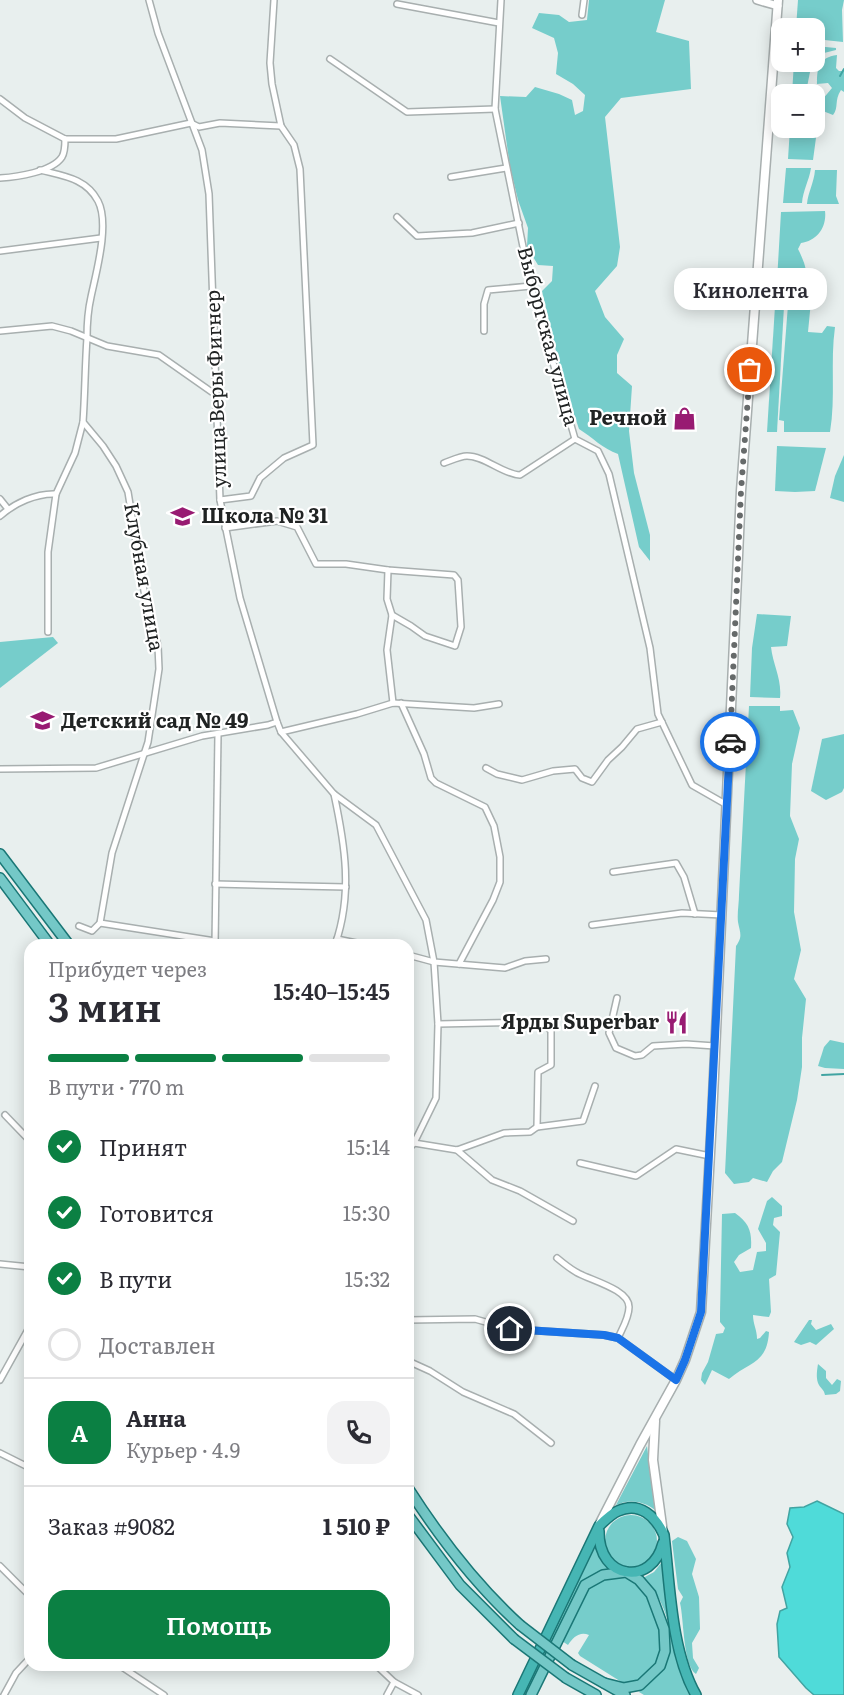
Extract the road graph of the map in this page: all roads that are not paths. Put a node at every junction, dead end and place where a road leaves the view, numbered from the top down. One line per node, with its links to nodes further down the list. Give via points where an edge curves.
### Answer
1 (149, 0): 13 (street, улица Веры Фигнер)
2 (274, 0): 14 (street, via 270,63)
3 (501, 0): 9 (street, Выборгская улица)
4 (584, 0): 8 (street)
5 (757, 0): 6 (street)
6 (778, 3): 52 (main road, via 741,491)
7 (397, 4): 9 (street)
8 (582, 15)
9 (499, 23): 12 (street, Выборгская улица)
10 (330, 59): 12 (street, via 407,111)
11 (0, 99): 15 (street, via 24,118)
12 (495, 109): 16 (street, Выборгская улица)
13 (191, 123): 14 (street, via 199,127 220,123); 15 (street, via 116,139); 28 (street, улица Веры Фигнер, via 202,150 209,194)
14 (281, 126): 34 (street, via 294,145 300,169 313,445 284,458 260,478 251,495)
15 (65, 139): 17 (street, via 63,156)
16 (506, 168): 18 (street); 21 (street, Выборгская улица)
17 (40, 170): 19 (street); 22 (street, via 86,184 101,210)
18 (451, 177)
19 (0, 178)
20 (397, 217): 21 (street, via 417,236 472,233)
21 (519, 223): 24 (street, Выборгская улица)
22 (101, 238): 23 (street); 27 (street)
23 (0, 250)
24 (531, 286): 26 (street, via 488,290); 30 (street, Выборгская улица)
25 (0, 331): 27 (street, via 52,326)
26 (484, 331)
27 (87, 338): 28 (street, via 107,346 159,355); 29 (street)
28 (216, 395): 34 (street, улица Веры Фигнер)
29 (83, 422): 32 (street, via 75,453); 48 (street, Клубная улица, via 117,466 128,492 145,597 158,646 159,669)
30 (575, 439): 31 (street, via 520,475 467,456); 45 (street, Выборгская улица, via 598,451 609,474 650,648)
31 (444, 463)
32 (56, 494): 35 (street, via 32,497); 40 (street, via 48,552)
33 (0, 499): 35 (street)
34 (220, 500): 37 (street, улица Веры Фигнер)
35 (8, 509): 36 (street)
36 (0, 516)
37 (225, 528): 38 (street, via 277,521 297,527 316,564); 44 (street, улица Веры Фигнер, via 240,598)
38 (387, 570): 39 (street, via 387,598); 39 (street, via 454,575 458,580 461,627 455,646 425,636)
39 (392, 615): 41 (street, via 387,650)
40 (48, 632)
41 (393, 703): 42 (street); 46 (street)
42 (401, 703): 43 (street, via 474,708); 71 (street, via 424,754 430,778 485,807 494,826 500,882)
43 (499, 704)
44 (277, 722): 46 (street, улица Веры Фигнер); 47 (street)
45 (662, 722): 49 (street, via 637,729 592,782 575,769 522,780); 52 (street, Выборгская улица, via 692,785)
46 (281, 732): 51 (street, улица Веры Фигнер)
47 (218, 734): 48 (street); 56 (street)
48 (146, 752): 50 (street, via 96,768); 60 (street, Клубная улица, via 112,854)
49 (486, 768)
50 (0, 769)
51 (334, 794): 57 (street, via 345,842); 70 (street, улица Веры Фигнер, via 376,825 426,920)
52 (727, 805): 59 (main road)
53 (0, 854): 64 (main road)
54 (613, 872): 58 (street, via 676,863)
55 (0, 878): 63 (main road)
56 (215, 884): 57 (street); 66 (street)
57 (346, 887): 67 (street)
58 (694, 914): 59 (street); 61 (street)
59 (722, 915): 74 (main road)
60 (100, 923): 62 (street, via 92,931); 65 (street)
61 (592, 925)
62 (79, 926)
63 (46, 939)
64 (64, 939)
65 (192, 939)
66 (215, 939)
67 (337, 939)
68 (414, 957): 70 (street)
69 (546, 959): 71 (street, via 505,968)
70 (434, 962): 71 (street); 73 (street, улица Веры Фигнер)
71 (459, 964)
72 (617, 998): 74 (street, via 609,1033 616,1048 635,1056 653,1046)
73 (438, 1024): 77 (street, via 542,1022 551,1031 551,1065 538,1072); 79 (street, улица Веры Фигнер, via 436,1098)
74 (716, 1046): 81 (main road)
75 (595, 1086): 77 (street, via 583,1121)
76 (5, 1115): 78 (street)
77 (537, 1127): 80 (street, via 530,1132 504,1133)
78 (24, 1136)
79 (414, 1143): 80 (street)
80 (457, 1150): 83 (street, via 492,1180)
81 (710, 1156): 82 (street, via 676,1149 636,1176); 92 (main road, via 701,1312)
82 (580, 1163)
83 (573, 1221)
84 (557, 1258): 89 (street, via 625,1297 629,1305)
85 (0, 1264): 86 (street)
86 (24, 1266)
87 (414, 1320): 89 (street, via 476,1319 510,1329)
88 (24, 1337): 91 (street)
89 (618, 1338): 92 (street)
90 (414, 1364): 94 (street, via 463,1392 514,1414)
91 (0, 1380)
92 (676, 1380): 93 (main road)
93 (656, 1417): 99 (main road); 100 (main road, via 653,1460)
94 (551, 1443)
95 (0, 1453): 96 (street)
96 (24, 1465)
97 (414, 1497): 108 (main road, bridge, via 471,1576 496,1603 572,1665)
98 (414, 1523): 115 (main road, bridge, via 460,1585 514,1639)
99 (599, 1526): 100 (highway, via 619,1510 635,1508 656,1520); 102 (highway, via 602,1554 613,1567); 113 (highway)
100 (664, 1535): 102 (highway, via 655,1561 639,1571); 117 (highway, via 678,1641)
101 (0, 1566): 103 (street)
102 (626, 1572): 108 (main road, via 651,1594 664,1629 664,1658 640,1685 624,1688); 114 (main road, via 603,1575 585,1585)
103 (24, 1590)
104 (24, 1665): 109 (street)
105 (128, 1671): 110 (street)
106 (382, 1671): 107 (street)
107 (394, 1682): 111 (street); 112 (street)
108 (604, 1683): 116 (main road)
109 (3, 1694)
110 (164, 1695)
111 (387, 1695)
112 (418, 1695)
113 (518, 1695)
114 (531, 1695)
115 (596, 1695)
116 (625, 1695)
117 (696, 1695)

